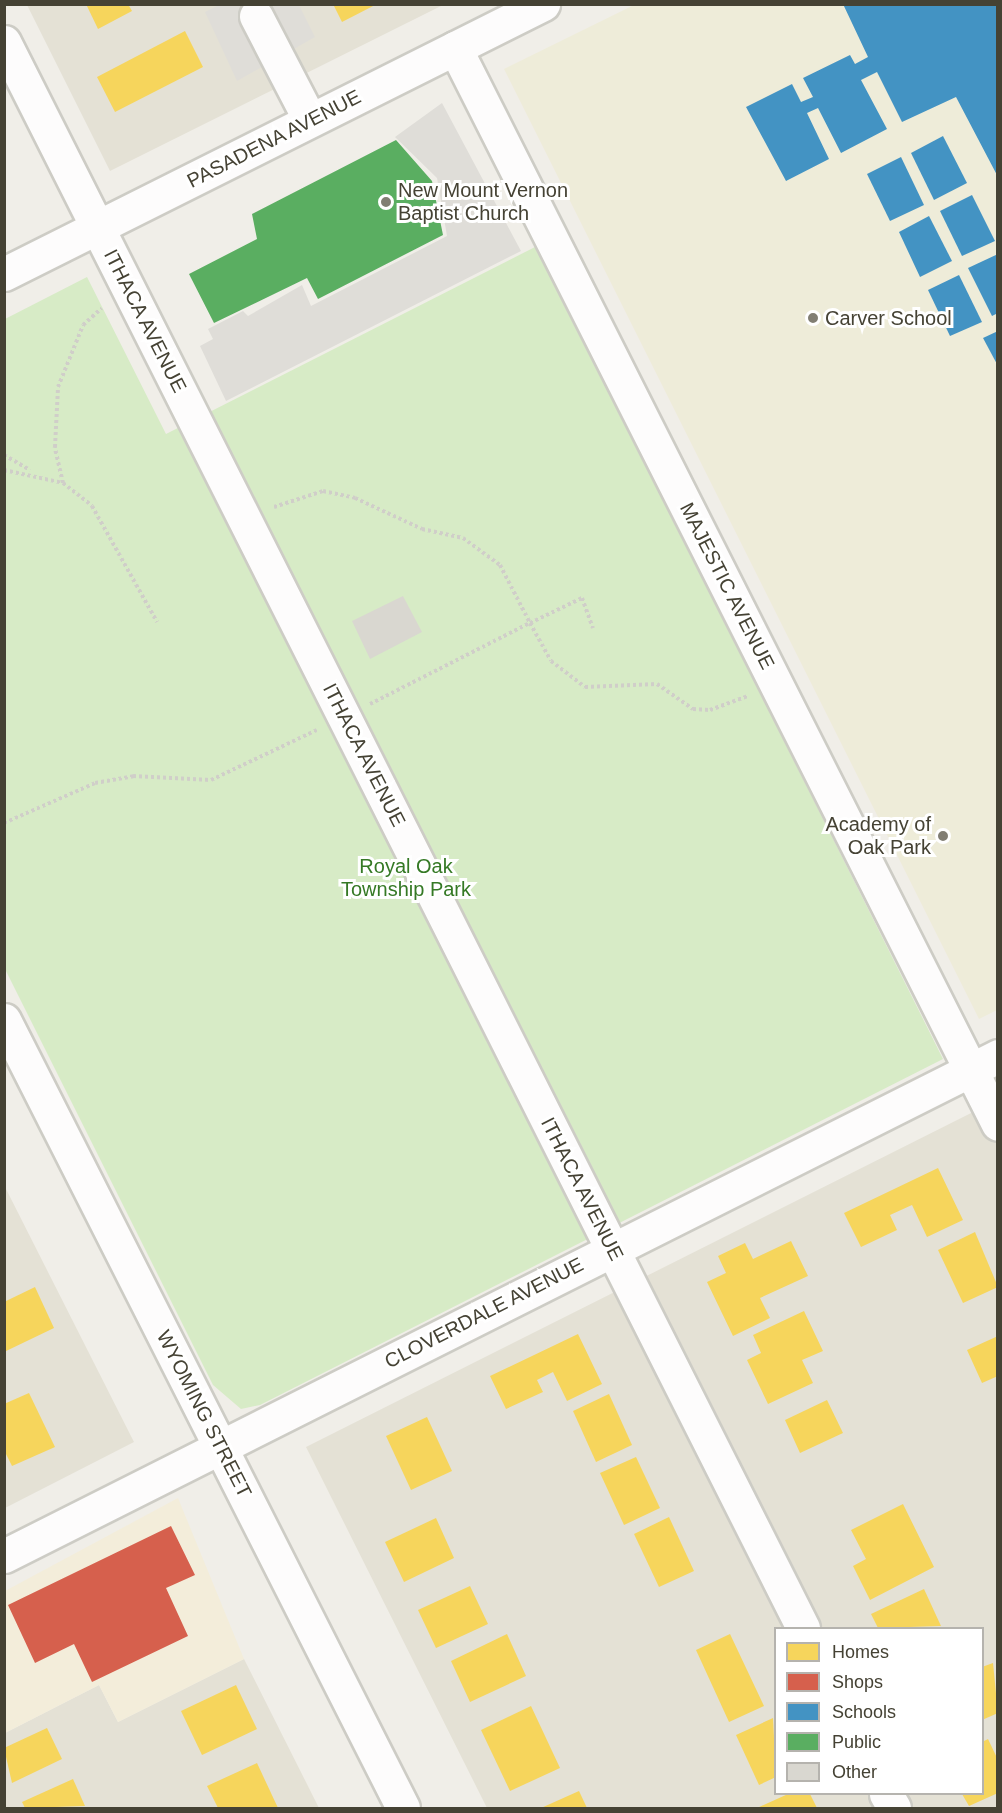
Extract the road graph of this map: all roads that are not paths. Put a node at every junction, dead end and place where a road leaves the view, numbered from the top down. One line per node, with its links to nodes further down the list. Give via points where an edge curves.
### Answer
1 (543, 4): 4 (street, PASADENA AVENUE)
2 (256, 16): 5 (street)
3 (4, 42): 6 (street, ITHACA AVENUE)
4 (455, 48): 5 (street, PASADENA AVENUE); 9 (street, MAJESTIC AVENUE)
5 (310, 120): 6 (street, PASADENA AVENUE)
6 (98, 227): 7 (street, PASADENA AVENUE); 11 (street, ITHACA AVENUE)
7 (4, 274)
8 (4, 1020): 12 (street, WYOMING STREET)
9 (984, 1063): 10 (street, MAJESTIC AVENUE); 11 (street, CLOVERDALE AVENUE)
10 (998, 1124)
11 (612, 1250): 12 (street, CLOVERDALE AVENUE); 14 (street, ITHACA AVENUE)
12 (219, 1446): 13 (street, CLOVERDALE AVENUE); 16 (street, WYOMING STREET)
13 (4, 1556)
14 (802, 1627)
15 (887, 1795): 17 (street)
16 (403, 1809)
17 (894, 1809)

